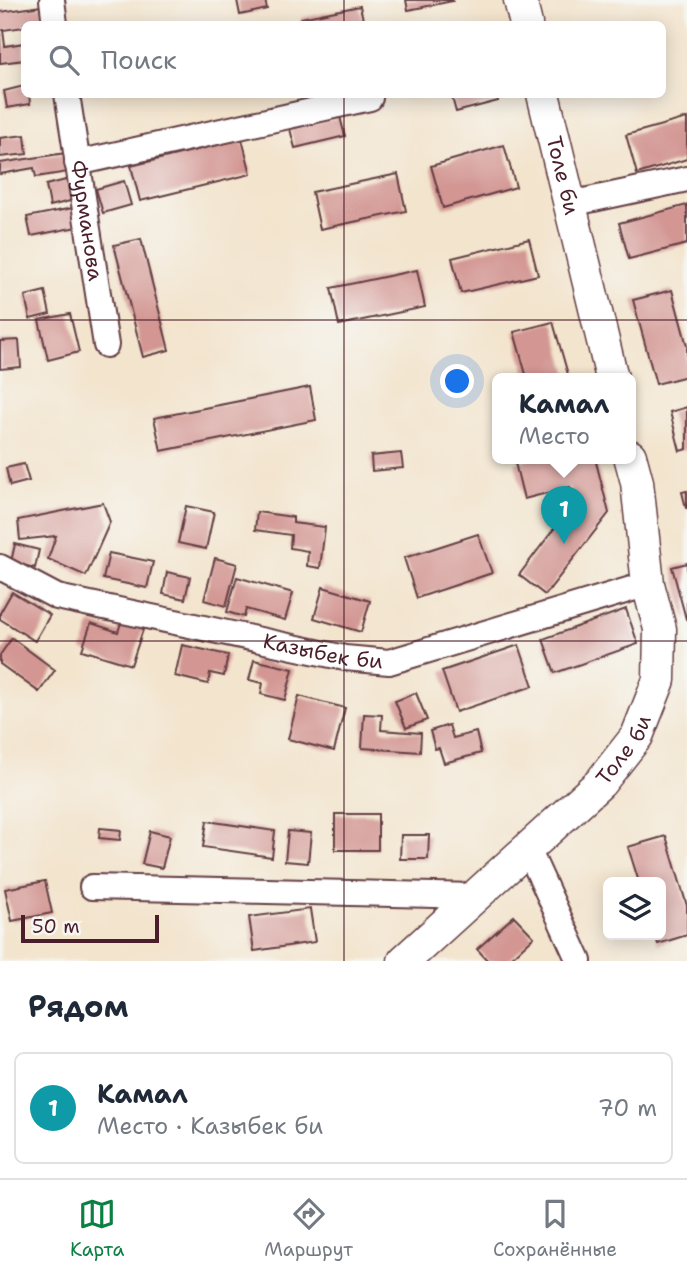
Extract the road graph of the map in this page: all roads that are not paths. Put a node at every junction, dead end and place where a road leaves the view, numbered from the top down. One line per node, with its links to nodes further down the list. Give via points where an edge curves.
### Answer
1 (52, 0): 3 (street)
2 (520, 0): 4 (main road)
3 (55, 21)
4 (525, 21)
5 (67, 98): 8 (street, Фурманова)
6 (370, 98): 8 (street)
7 (544, 98): 10 (main road, Толе би)
8 (77, 163): 11 (street, Фурманова)
9 (687, 179): 10 (street)
10 (570, 204): 12 (main road, Толе би)
11 (106, 345)
12 (611, 373)
13 (633, 464): 15 (main road, Толе би)
14 (0, 568): 15 (street, Казыбек би, via 57,597 345,658 389,662)
15 (648, 584): 16 (main road, Толе би, via 660,629 659,680 637,736 600,783)
16 (528, 849): 18 (main road, Толе би); 19 (street)
17 (92, 887): 18 (street)
18 (476, 896): 20 (main road, Толе би)
19 (575, 959)
20 (404, 961)

